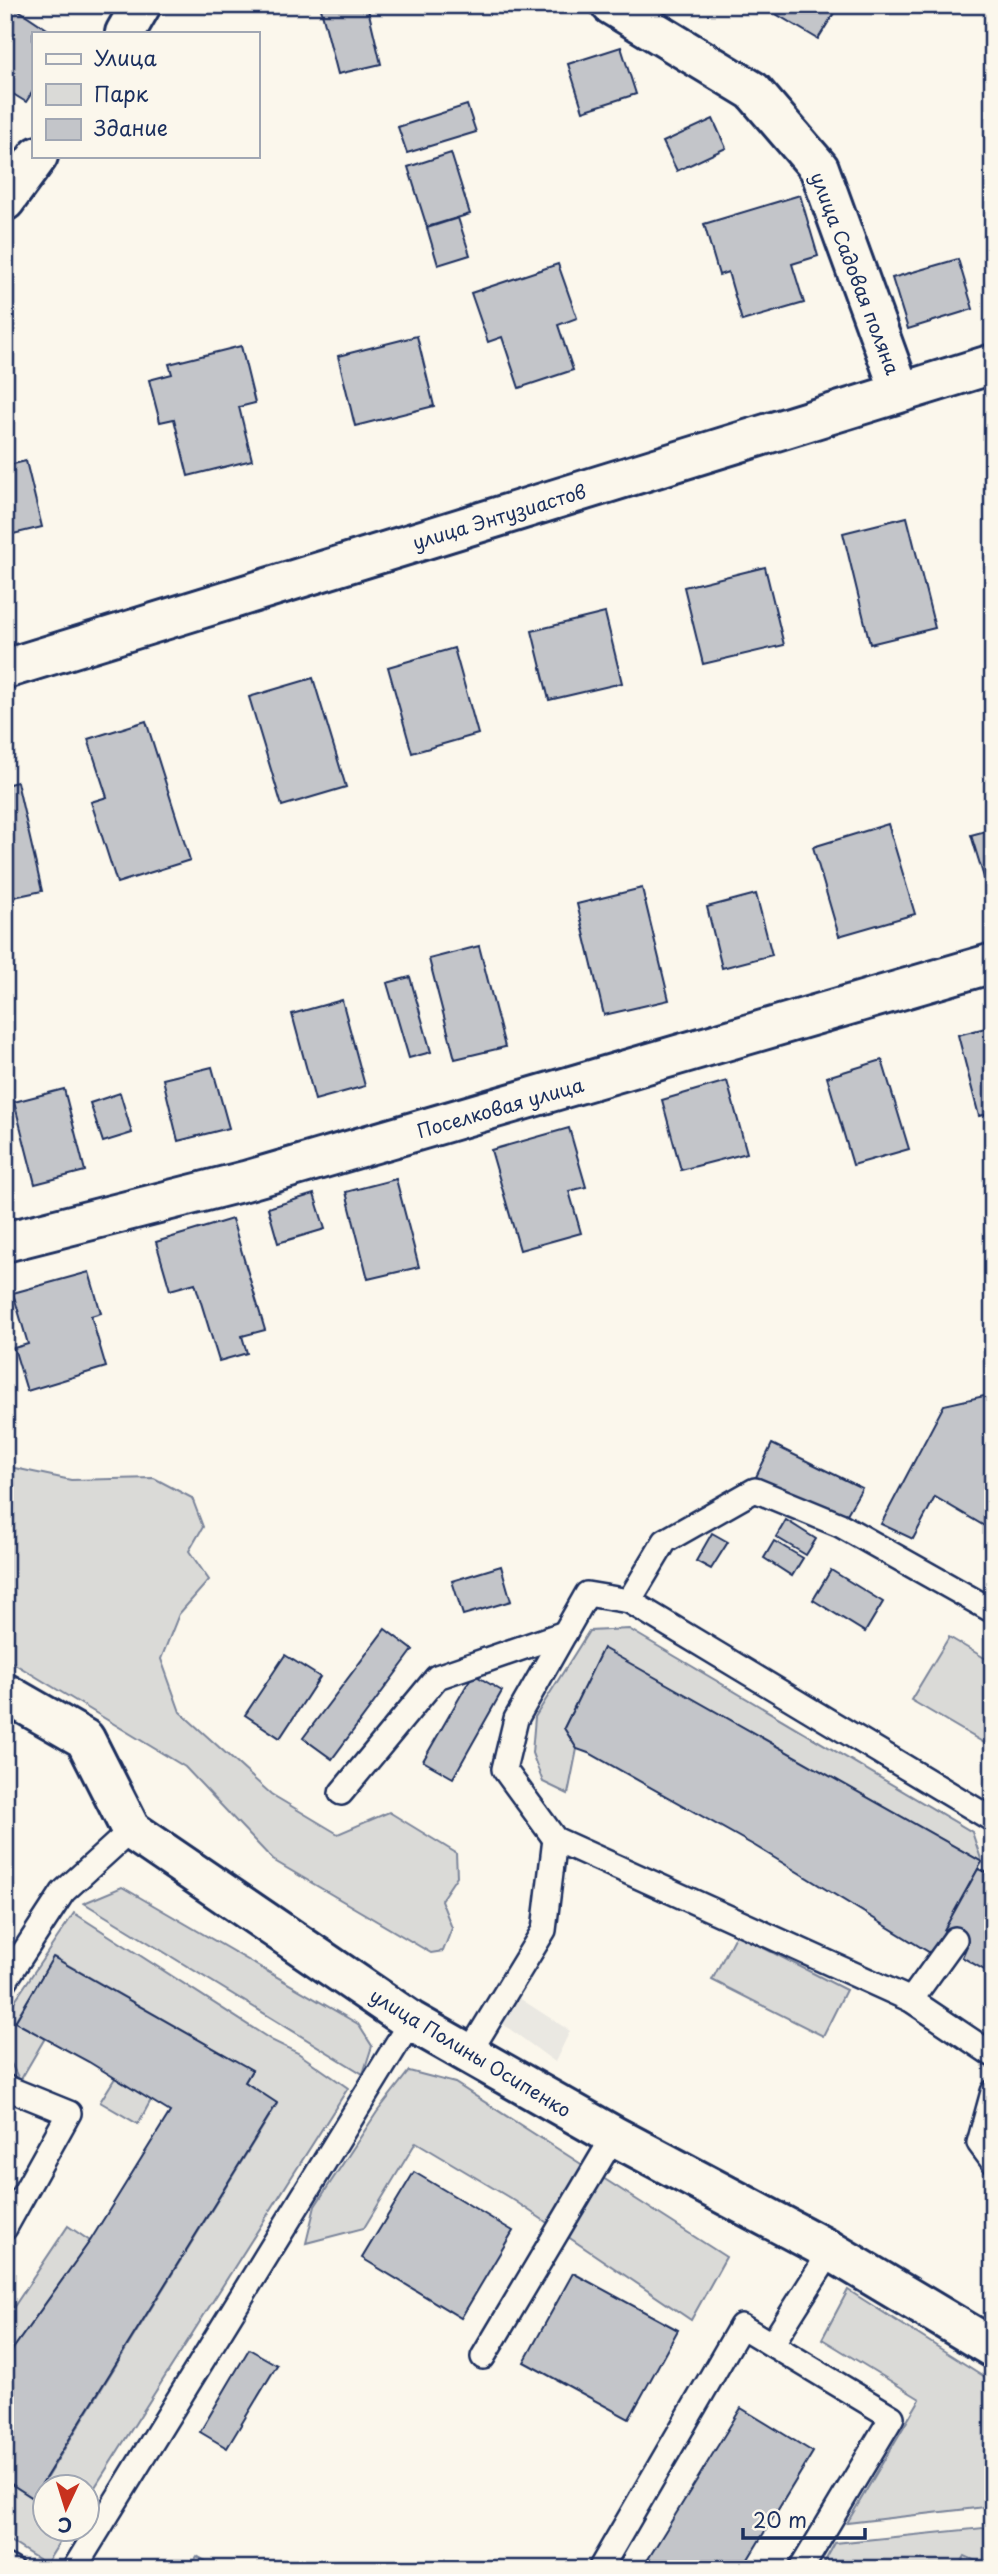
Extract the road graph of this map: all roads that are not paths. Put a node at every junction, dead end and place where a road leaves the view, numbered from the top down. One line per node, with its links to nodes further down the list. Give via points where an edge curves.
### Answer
1 (141, 5): 3 (street)
2 (611, 5): 7 (street, улица Садовая поляна, via 753,91 819,168)
3 (126, 32)
4 (37, 158): 5 (street)
5 (5, 201)
6 (993, 364): 7 (street, улица Энтузиастов)
7 (900, 391): 8 (street, улица Энтузиастов)
8 (5, 669)
9 (993, 963): 10 (street, Поселковая улица, via 245,1181)
10 (5, 1242)
11 (629, 1601): 12 (lane, via 666,1541 755,1490 840,1525); 13 (lane, via 587,1594); 16 (lane)
12 (993, 1611)
13 (565, 1633): 15 (lane, via 438,1677); 18 (lane, via 516,1719 504,1769)
14 (5, 1693): 17 (street, улица Полины Осипенко, via 85,1739)
15 (341, 1793)
16 (993, 1820)
17 (131, 1830): 20 (lane, via 63,1892); 22 (street, улица Полины Осипенко)
18 (555, 1839): 21 (lane); 23 (lane, via 544,1930)
19 (955, 1939): 21 (lane)
20 (5, 1981)
21 (911, 2000): 24 (lane)
22 (411, 2021): 23 (street, улица Полины Осипенко); 36 (lane)
23 (469, 2053): 27 (street, улица Полины Осипенко)
24 (993, 2055)
25 (5, 2087): 29 (lane, via 69,2113)
26 (993, 2092): 28 (lane, via 979,2143)
27 (614, 2136): 30 (street, улица Полины Осипенко); 33 (lane)
28 (993, 2162)
29 (5, 2228)
30 (831, 2251): 31 (lane); 32 (street, улица Полины Осипенко)
31 (772, 2344): 37 (lane, via 741,2326); 38 (lane, via 892,2417)
32 (993, 2348)
33 (483, 2357)
34 (5, 2566): 35 (lane)
35 (11, 2569)
36 (74, 2569)
37 (600, 2569)
38 (801, 2569)

